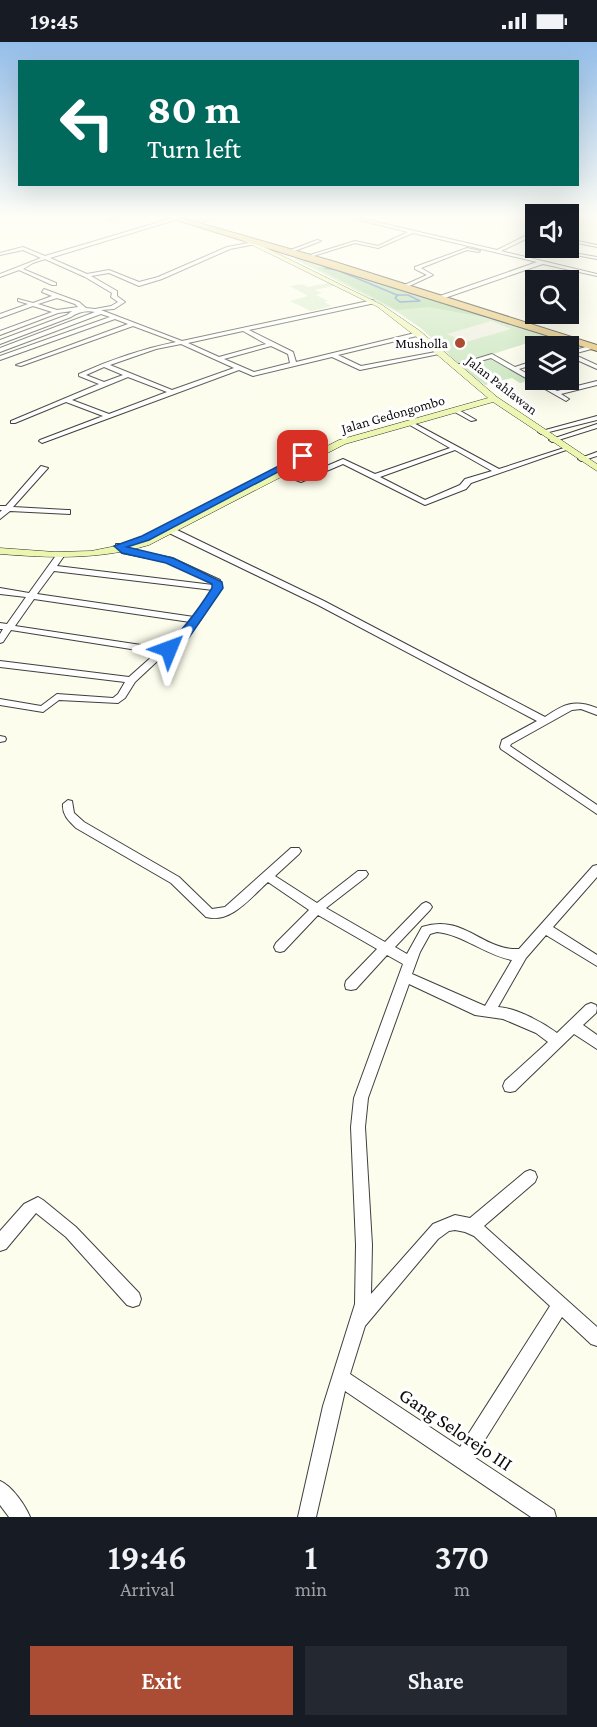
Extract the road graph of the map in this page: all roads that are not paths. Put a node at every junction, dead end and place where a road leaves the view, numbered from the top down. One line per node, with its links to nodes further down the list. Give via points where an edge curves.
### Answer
1 (101, 284): 13 (street, via 115,292 114,297 122,302 111,309)
2 (336, 284): 11 (street, Jalan Pahlawan)
3 (393, 284): 6 (highway)
4 (410, 284): 6 (street)
5 (481, 284): 9 (street)
6 (403, 287): 9 (highway)
7 (44, 291): 8 (street)
8 (57, 296): 12 (street); 14 (street, via 77,303)
9 (439, 298): 28 (highway)
10 (21, 300): 12 (street)
11 (373, 302): 20 (street); 22 (street, Jalan Pahlawan)
12 (33, 304): 15 (street); 17 (street)
13 (92, 309): 14 (street); 16 (street)
14 (78, 310): 15 (street); 23 (street)
15 (57, 312): 21 (street)
16 (101, 312): 18 (street); 24 (street)
17 (0, 316)
18 (115, 317): 19 (street); 27 (street)
19 (133, 324): 25 (street); 37 (street)
20 (243, 329): 25 (street); 26 (street)
21 (0, 333)
22 (419, 334): 31 (street, Jalan Pahlawan); 32 (street)
23 (0, 342)
24 (22, 342): 27 (street); 29 (street)
25 (181, 342): 34 (street); 38 (street)
26 (271, 344): 34 (street); 36 (street, via 291,353)
27 (34, 346): 33 (street)
28 (595, 347): 30 (street)
29 (0, 350)
30 (579, 351)
31 (441, 353): 32 (street, via 360,368); 39 (street, Jalan Pahlawan)
32 (331, 354): 36 (street)
33 (0, 358)
34 (218, 359): 42 (street)
35 (579, 359): 41 (street)
36 (293, 363): 42 (street, via 254,374)
37 (19, 365)
38 (104, 365): 45 (street); 47 (street, via 81,375)
39 (456, 366): 43 (street, via 487,356); 51 (street, Jalan Pahlawan)
40 (525, 366): 43 (street)
41 (597, 367)
42 (238, 368): 49 (street)
43 (515, 369): 44 (street)
44 (525, 374)
45 (127, 375): 47 (street); 49 (street)
46 (597, 383): 50 (street)
47 (103, 384): 53 (street)
48 (552, 390): 50 (street)
49 (171, 392): 55 (street)
50 (557, 393): 52 (street)
51 (492, 397): 54 (street, Jalan Gedongombo); 61 (street, Jalan Pahlawan); 67 (street, Jalan Gedongombo, via 338,440)
52 (566, 399)
53 (66, 400): 55 (street); 58 (street)
54 (455, 410): 57 (street); 59 (street, Jalan Gedongombo)
55 (108, 416): 63 (street)
56 (597, 418): 61 (street)
57 (473, 420)
58 (13, 422)
59 (410, 423): 64 (street); 67 (street, Jalan Gedongombo, via 342,442)
60 (597, 426): 62 (street)
61 (541, 432): 62 (street, Jalan Pahlawan)
62 (552, 440): 65 (street, Jalan Pahlawan)
63 (42, 441)
64 (453, 449): 71 (street, via 467,452); 73 (street)
65 (566, 449): 68 (street, Jalan Pahlawan); 71 (street)
66 (597, 454): 68 (street)
67 (306, 458): 72 (street, Jalan Gedongombo); 80 (street, Jalan Gedongombo)
68 (581, 459): 70 (street, Jalan Pahlawan)
69 (44, 468): 74 (street)
70 (597, 468)
71 (498, 471): 73 (street, via 425,503)
72 (281, 473): 73 (street, via 301,480 341,461); 77 (street, Jalan Gedongombo)
73 (374, 477)
74 (4, 509): 75 (street); 76 (street)
75 (67, 512)
76 (0, 517)
77 (170, 530): 78 (street, Jalan Gedongombo); 96 (street, via 329,607)
78 (145, 543): 80 (street, Jalan Gedongombo); 83 (street)
79 (0, 546): 80 (street, Jalan Gedongombo, via 71,552)
80 (121, 548): 82 (street, Jalan Gedongombo); 83 (street)
81 (0, 551): 82 (street, Jalan Gedongombo)
82 (60, 556): 84 (street)
83 (169, 560): 85 (street, via 214,580)
84 (52, 568): 85 (street); 87 (street)
85 (218, 588): 88 (street)
86 (0, 591): 87 (street)
87 (32, 596): 88 (street); 89 (street)
88 (196, 620): 91 (street, via 176,643)
89 (5, 627): 90 (street); 91 (street)
90 (0, 640)
91 (163, 651): 93 (street)
92 (0, 664): 93 (street)
93 (131, 680): 94 (street, via 115,701 57,697 44,709)
94 (0, 702)
95 (597, 712): 96 (street, via 573,704)
96 (545, 721): 98 (street, via 506,742 505,747)
97 (68, 804): 102 (street, via 67,811 80,825 175,880 210,914 228,911)
98 (597, 810)
99 (295, 851): 102 (street)
100 (597, 870): 105 (street)
101 (362, 874): 104 (street)
102 (267, 876): 104 (street)
103 (426, 908): 107 (street)
104 (317, 909): 106 (street); 107 (street)
105 (545, 928): 108 (street); 109 (street)
106 (280, 947)
107 (386, 949): 110 (street); 111 (street)
108 (522, 954): 110 (street, via 510,955 435,927 423,933); 113 (street)
109 (597, 961)
110 (407, 969): 113 (street, via 464,1004); 123 (street, via 359,1108 365,1277)
111 (351, 985)
112 (591, 1009): 114 (street)
113 (489, 1011): 115 (street, via 532,1025)
114 (574, 1026): 115 (street); 116 (street)
115 (557, 1041): 117 (street)
116 (597, 1043)
117 (510, 1086)
118 (530, 1177): 119 (street)
119 (472, 1226): 122 (street); 123 (street, via 454,1221 437,1230)
120 (0, 1243): 121 (street, via 38,1205 71,1232)
121 (133, 1299)
122 (561, 1304): 124 (street); 126 (street)
123 (360, 1320): 125 (street)
124 (597, 1338)
125 (340, 1378): 126 (street, Gang Selorejo III); 129 (street)
126 (462, 1460): 130 (street, Gang Selorejo III)
127 (0, 1490): 128 (street)
128 (21, 1517)
129 (307, 1517)
130 (547, 1517)

